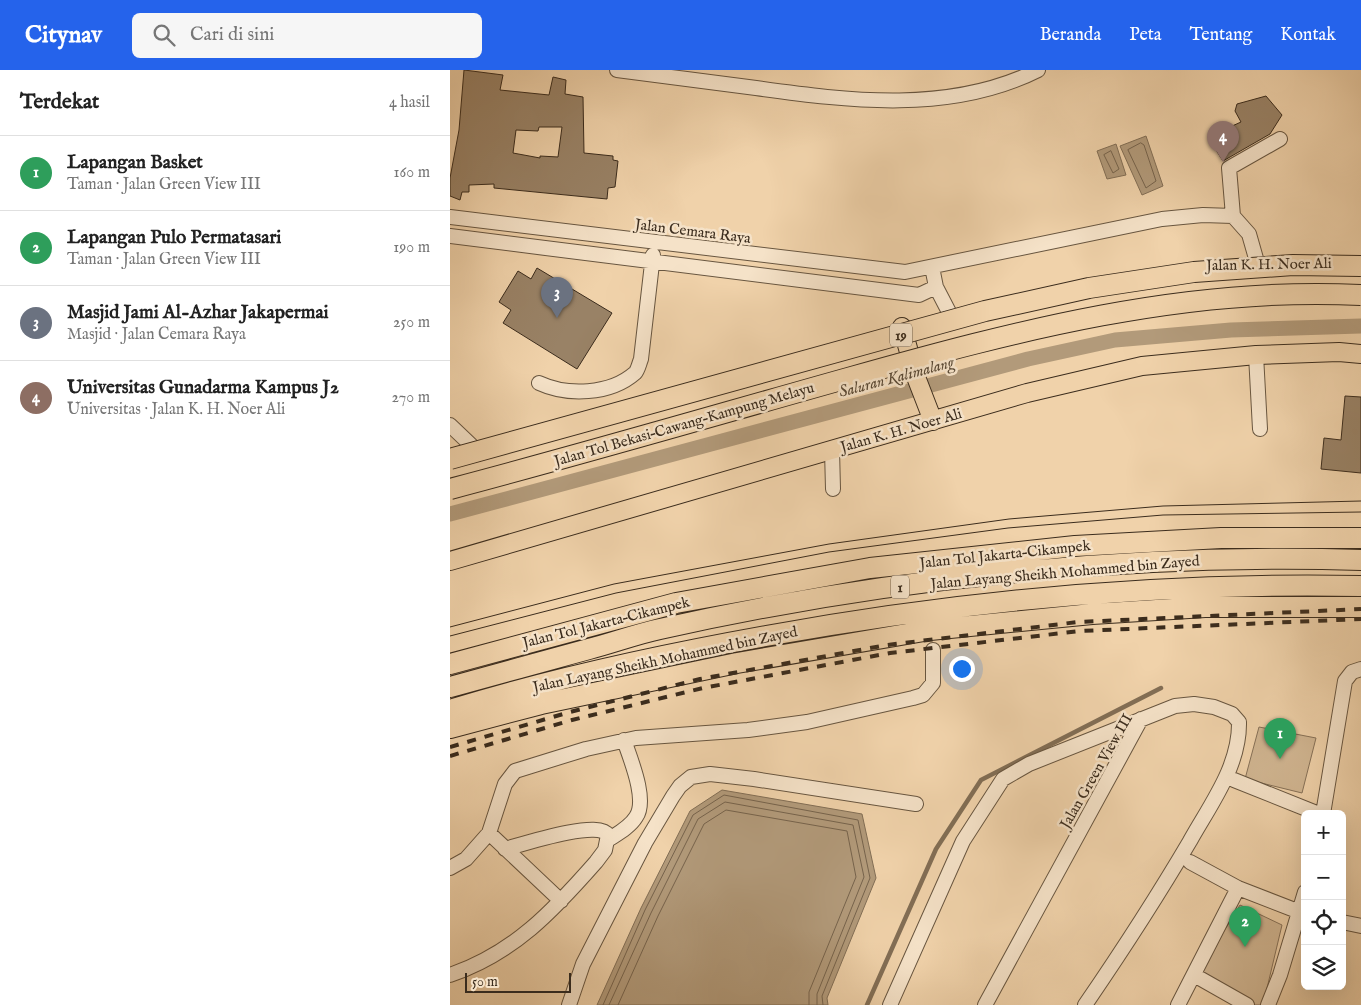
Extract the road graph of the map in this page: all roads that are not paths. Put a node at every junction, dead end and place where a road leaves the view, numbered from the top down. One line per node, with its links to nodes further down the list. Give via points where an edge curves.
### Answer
1 (617, 70): 2 (street, via 796,94 871,100 973,94)
2 (1038, 70)
3 (1280, 140): 4 (street, via 1229,168)
4 (1233, 216): 8 (street, via 1249,234); 11 (street, Jalan Cemara Raya, via 1162,219)
5 (450, 217): 7 (street, Jalan Cemara Raya)
6 (450, 236): 9 (street)
7 (655, 243): 9 (street); 11 (street, Jalan Cemara Raya, via 905,272)
8 (1257, 262): 10 (main road, Jalan K. H. Noer Ali); 14 (main road, Jalan K. H. Noer Ali, via 1131,274 1044,290)
9 (652, 263): 12 (street, via 919,295); 18 (street, via 641,359 636,372 618,383 591,391 571,392)
10 (1361, 264): 25 (highway, Jalan Tol Bekasi–Cawang–Kampung Melayu / 19, bridge, via 1194,272 1089,288 986,311)
11 (932, 267): 12 (street)
12 (936, 286): 14 (street)
13 (1361, 295): 26 (highway, Jalan Tol Bekasi–Cawang–Kampung Melayu / 19, bridge, via 1260,296 1182,302 990,338)
14 (950, 314): 15 (main road, Jalan K. H. Noer Ali)
15 (902, 327): 19 (main road); 22 (main road, Jalan K. H. Noer Ali)
16 (1361, 354): 17 (main road, Jalan K. H. Noer Ali)
17 (1256, 355): 19 (main road, Jalan K. H. Noer Ali, via 1142,366); 21 (street)
18 (539, 383)
19 (931, 415): 23 (main road, Jalan K. H. Noer Ali)
20 (450, 425): 22 (street)
21 (1260, 429)
22 (471, 445): 24 (main road, Jalan K. H. Noer Ali)
23 (832, 450): 27 (street); 29 (main road, Jalan K. H. Noer Ali)
24 (450, 451)
25 (450, 460)
26 (450, 488)
27 (833, 489)
28 (1361, 538): 34 (highway, Jalan Tol Jakarta–Cikampek / 1, via 1221,538 1075,546 870,568 676,603)
29 (450, 560)
30 (1361, 560): 36 (highway, Jalan Layang Sheikh Mohammed bin Zayed / 1, via 1121,564 874,590 775,605 658,629)
31 (1361, 586): 37 (highway, Jalan Layang Sheikh Mohammed bin Zayed / 1, via 1216,585 1109,590 912,611 702,648 587,673)
32 (1361, 606): 39 (highway, via 1205,607 930,630 737,663 541,704)
33 (933, 650): 40 (street, via 933,683 923,695 913,698 807,722)
34 (450, 664)
35 (1361, 669): 44 (street, via 1352,672 1346,681)
36 (450, 687)
37 (450, 710)
38 (1142, 719): 59 (street, via 1029,764 1003,779 963,841); 60 (street, Jalan Green View III); 61 (street, Jalan Green View III, via 1184,705 1214,707 1232,714 1237,718 1239,727 1223,783 1166,882)
39 (450, 728)
40 (624, 740): 45 (street, via 515,772 505,784); 46 (street, via 639,790 640,807 634,820)
41 (1234, 780): 43 (street)
42 (916, 804): 58 (street, via 754,779 710,774 691,777 673,796 645,843 583,964)
43 (1309, 810)
44 (1324, 810)
45 (489, 833): 47 (street); 49 (street, via 466,859)
46 (608, 840): 47 (street, via 605,830 589,829); 51 (street, via 601,856)
47 (505, 849): 51 (street)
48 (1190, 862): 50 (street)
49 (450, 868)
50 (1238, 888): 52 (street); 57 (street)
51 (561, 901): 56 (street, via 513,944)
52 (1301, 913)
53 (1301, 916): 64 (street)
54 (1346, 923): 55 (street)
55 (1361, 926)
56 (450, 975)
57 (1194, 975): 62 (street); 63 (street)
58 (569, 1005)
59 (890, 1005)
60 (985, 1005)
61 (1085, 1005)
62 (1178, 1005)
63 (1247, 1005)
64 (1268, 1005)

